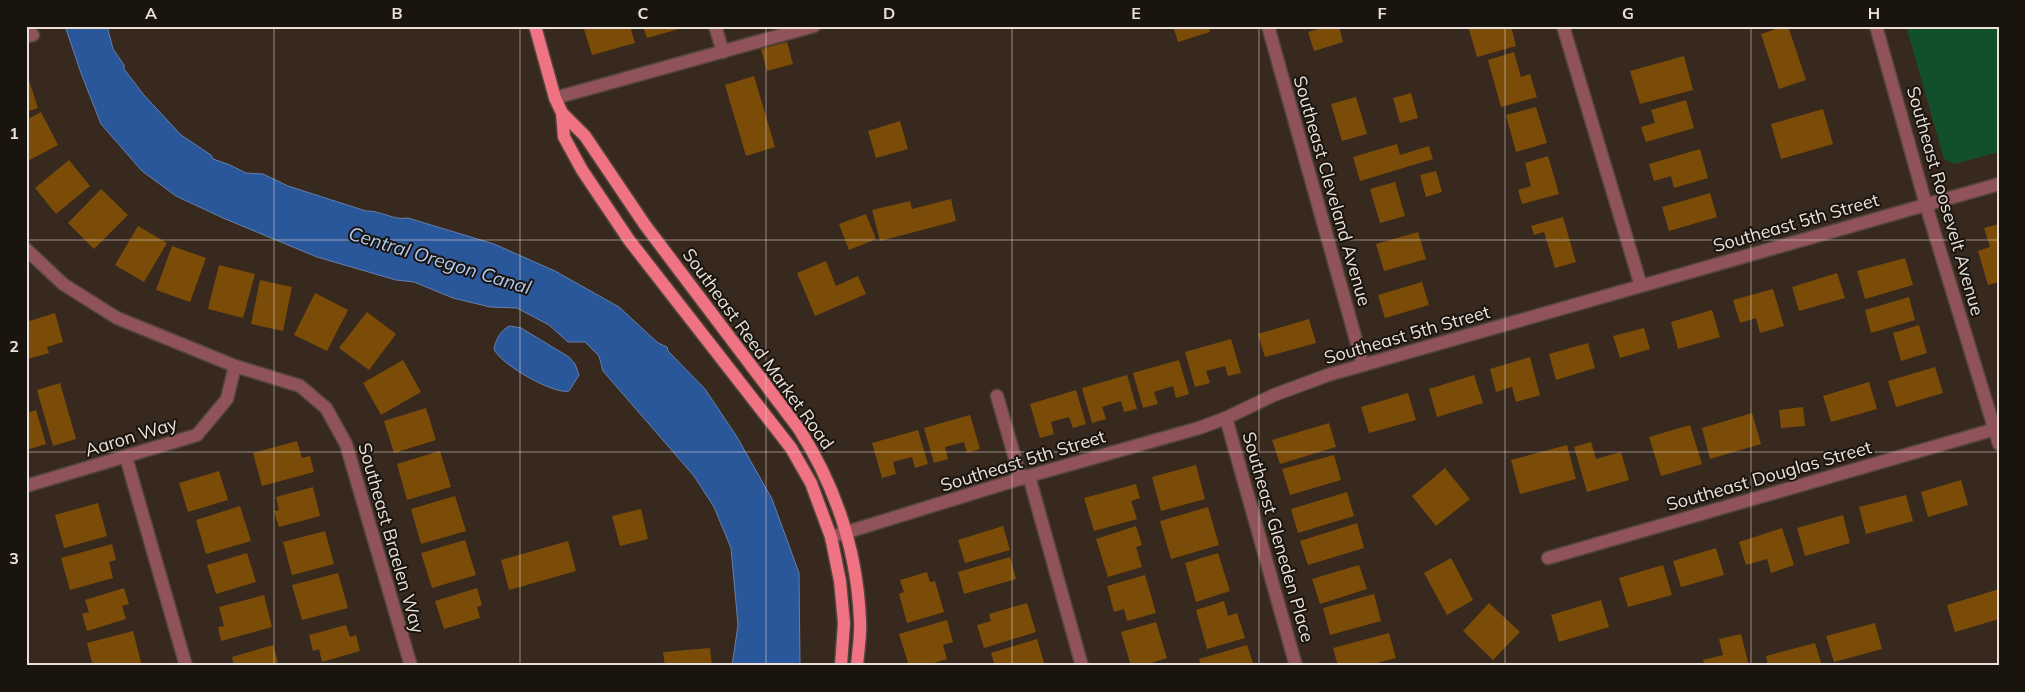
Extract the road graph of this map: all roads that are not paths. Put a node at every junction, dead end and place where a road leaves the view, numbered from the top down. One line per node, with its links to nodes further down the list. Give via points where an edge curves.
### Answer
1 (535, 26): 8 (main road, Southeast Reed Market Road)
2 (715, 26): 7 (street)
3 (814, 26): 7 (street)
4 (1268, 26): 14 (street, Southeast Cleveland Avenue)
5 (1563, 26): 13 (street)
6 (1876, 26): 11 (street, Southeast Roosevelt Avenue)
7 (723, 52): 8 (street)
8 (555, 98): 9 (main road, Southeast Reed Market Road)
9 (562, 113): 23 (main road, Southeast Reed Market Road, via 584,136 645,225 799,429 818,458); 24 (main road, Southeast Reed Market Road, via 564,137 582,170 629,240 790,448 811,482)
10 (1999, 184): 11 (street, Southeast 5th Street)
11 (1926, 204): 13 (street, Southeast 5th Street); 18 (street, Southeast Roosevelt Avenue)
12 (26, 249): 15 (street, Southeast Braelen Way, via 64,284 117,318)
13 (1641, 286): 14 (street, Southeast 5th Street)
14 (1363, 365): 17 (street, Southeast 5th Street, via 1281,393)
15 (235, 366): 20 (street, Aaron Way, via 227,399 197,435); 27 (street, Southeast Braelen Way, via 300,386 326,408 346,444)
16 (996, 396): 21 (street)
17 (1226, 418): 21 (street, Southeast 5th Street); 31 (street, Southeast Gleneden Place)
18 (1997, 429): 19 (street, Southeast Roosevelt Avenue); 25 (street, Southeast Douglas Street)
19 (1999, 444)
20 (126, 457): 22 (street, Aaron Way); 26 (street)
21 (1025, 478): 23 (street, Southeast 5th Street); 30 (street)
22 (26, 486)
23 (847, 532): 24 (street, Southeast 5th Street); 29 (main road, Southeast Reed Market Road, via 856,574 860,621)
24 (831, 537): 28 (main road, Southeast Reed Market Road, via 844,623)
25 (1548, 558)
26 (186, 666)
27 (410, 666)
28 (841, 666)
29 (857, 666)
30 (1082, 666)
31 (1296, 666)

